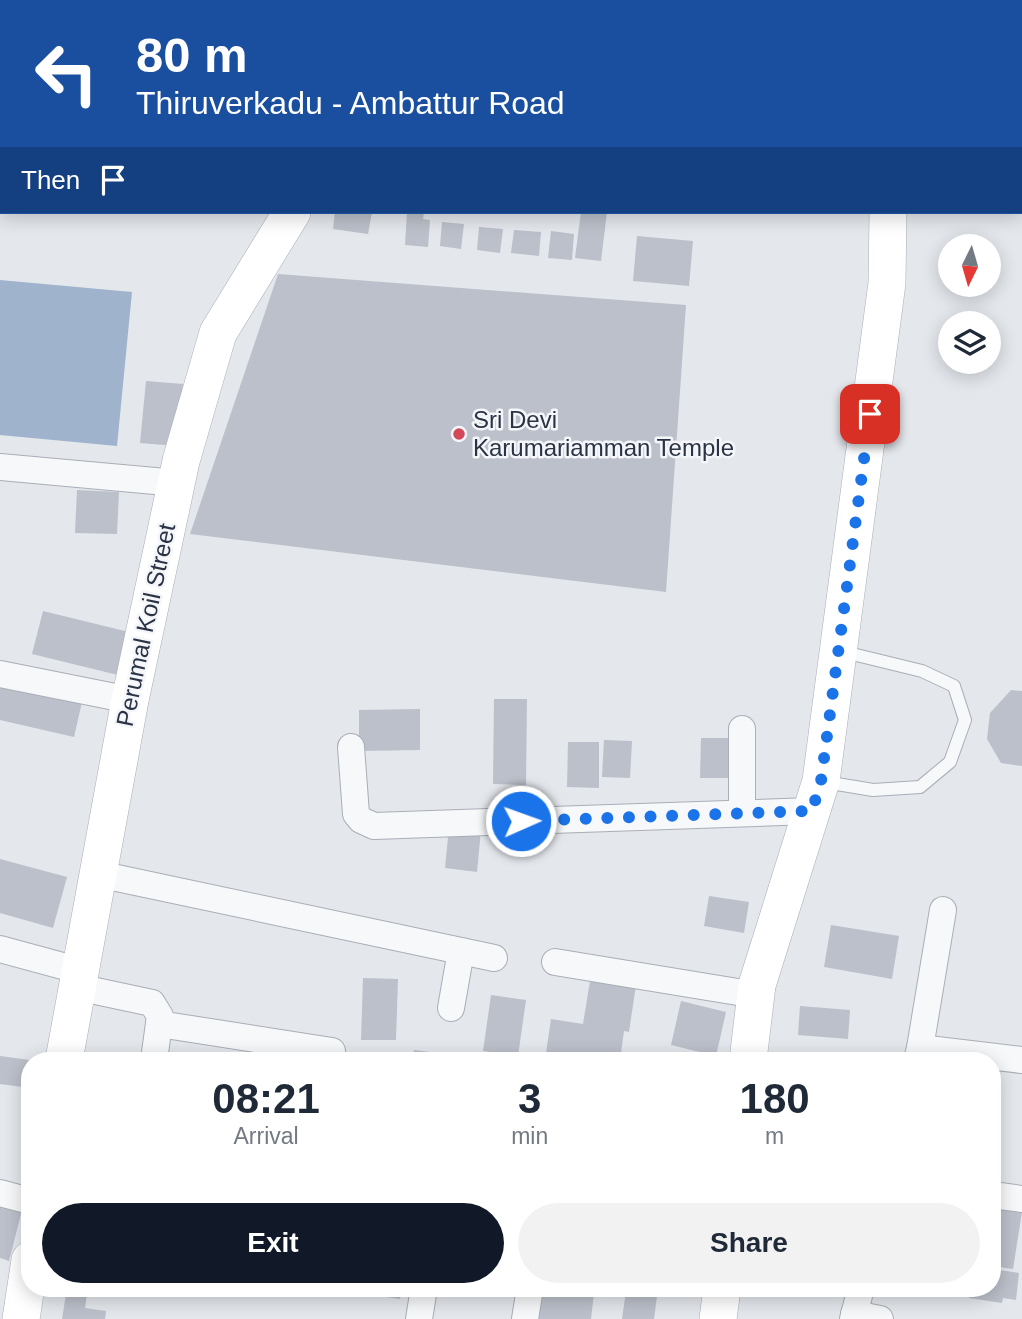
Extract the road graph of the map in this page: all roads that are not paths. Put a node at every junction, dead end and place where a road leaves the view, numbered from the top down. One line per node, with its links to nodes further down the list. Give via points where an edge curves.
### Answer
1 (291, 214): 4 (street, Perumal Koil Street, via 218,333)
2 (888, 214): 5 (street, via 887,283)
3 (0, 467): 4 (street)
4 (177, 483): 7 (street, Perumal Koil Street)
5 (839, 651): 10 (street); 10 (lane, via 922,671 954,686 965,720 950,762 920,787)
6 (0, 674): 7 (street)
7 (130, 700): 12 (street, Perumal Koil Street)
8 (742, 729): 11 (street)
9 (351, 747): 11 (street, via 356,814 374,826)
10 (817, 796): 11 (street); 19 (street)
11 (742, 813)
12 (98, 874): 15 (street); 18 (street, Perumal Koil Street)
13 (943, 910): 26 (street)
14 (0, 949): 18 (street)
15 (461, 951): 16 (street); 20 (street)
16 (494, 958)
17 (555, 962): 19 (street)
18 (79, 979): 21 (street, via 152,1003 158,1009); 23 (street, Perumal Koil Street)
19 (756, 995): 25 (street)
20 (451, 1008)
21 (159, 1024): 22 (street); 24 (street)
22 (332, 1051)
23 (65, 1052)
24 (155, 1052)
25 (749, 1052)
26 (918, 1052)
27 (1001, 1059): 28 (street)
28 (1022, 1060)
29 (0, 1193): 31 (street)
30 (1001, 1196): 32 (street)
31 (21, 1199)
32 (1022, 1199)
33 (24, 1297): 39 (street)
34 (423, 1297): 40 (street)
35 (529, 1297): 41 (street)
36 (721, 1297): 42 (street)
37 (861, 1297): 38 (street)
38 (862, 1317)
39 (21, 1319)
40 (419, 1319)
41 (525, 1319)
42 (718, 1319)

